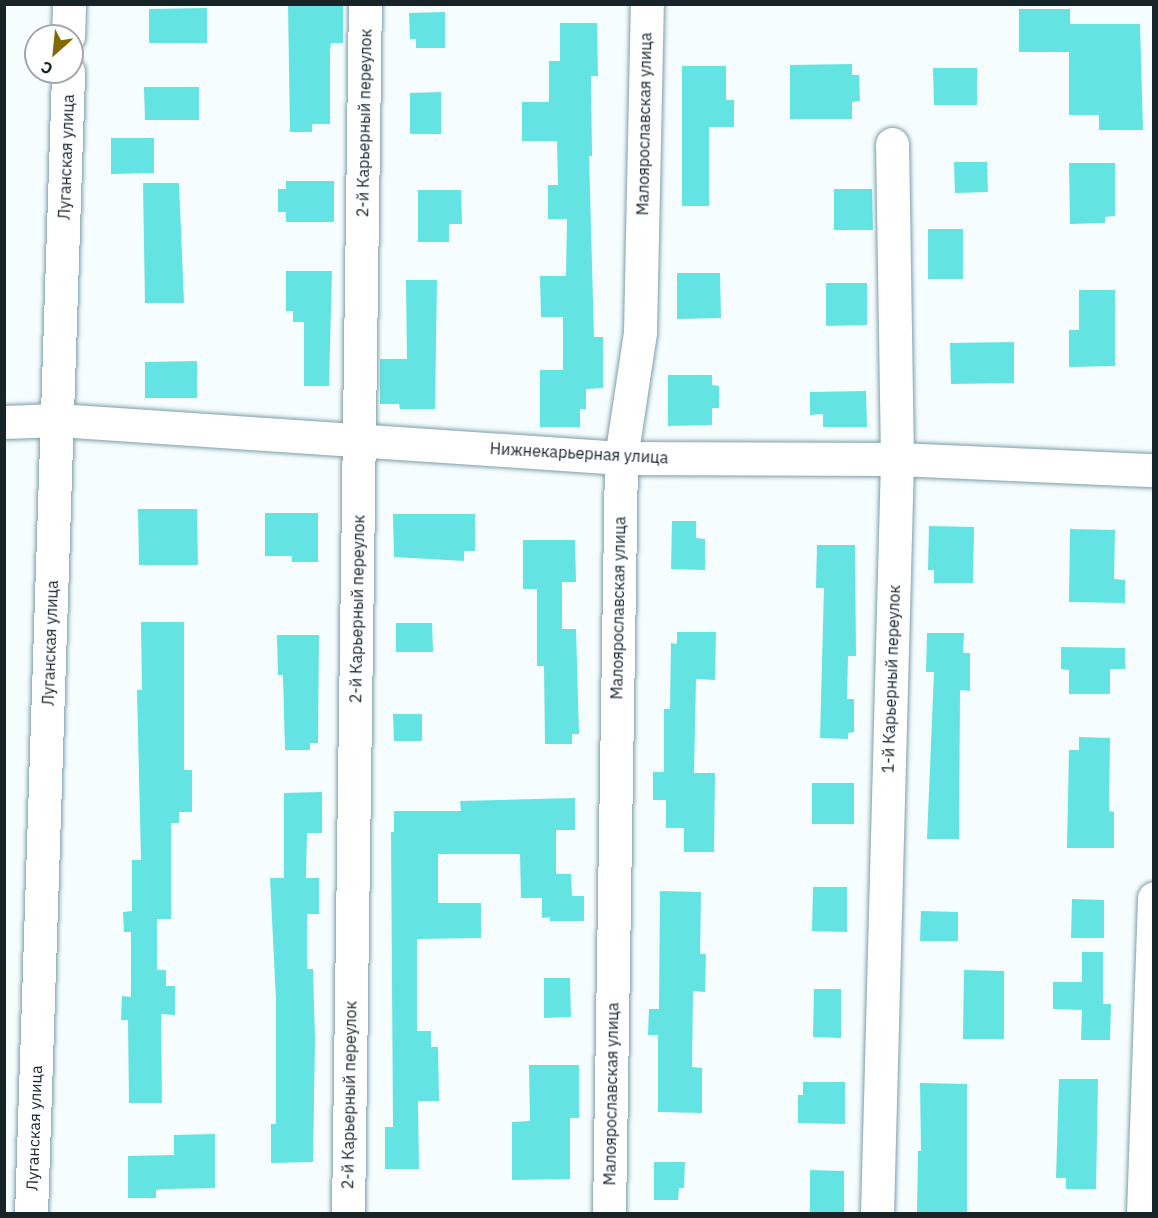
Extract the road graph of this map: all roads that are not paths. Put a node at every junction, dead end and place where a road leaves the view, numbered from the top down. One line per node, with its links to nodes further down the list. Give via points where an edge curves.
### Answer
1 (69, 4): 4 (street)
2 (366, 4): 9 (street, 2-й Карьерный переулок)
3 (647, 4): 10 (street, Малоярославская улица, via 640,332)
4 (68, 24)
5 (68, 84): 7 (street, Луганская улица)
6 (892, 144): 11 (street, 1-й Карьерный переулок)
7 (58, 420): 8 (street, Нижнекарьерная улица); 9 (street, Нижнекарьерная улица); 14 (street, Луганская улица)
8 (4, 422)
9 (359, 440): 10 (street, Нижнекарьерная улица); 15 (street, 2-й Карьерный переулок)
10 (621, 458): 11 (street, Нижнекарьерная улица); 16 (street, Малоярославская улица)
11 (897, 459): 12 (street, Нижнекарьерная улица); 17 (street, 1-й Карьерный переулок)
12 (1154, 470)
13 (1154, 898): 18 (street)
14 (31, 1214)
15 (348, 1214)
16 (609, 1214)
17 (877, 1214)
18 (1143, 1214)

